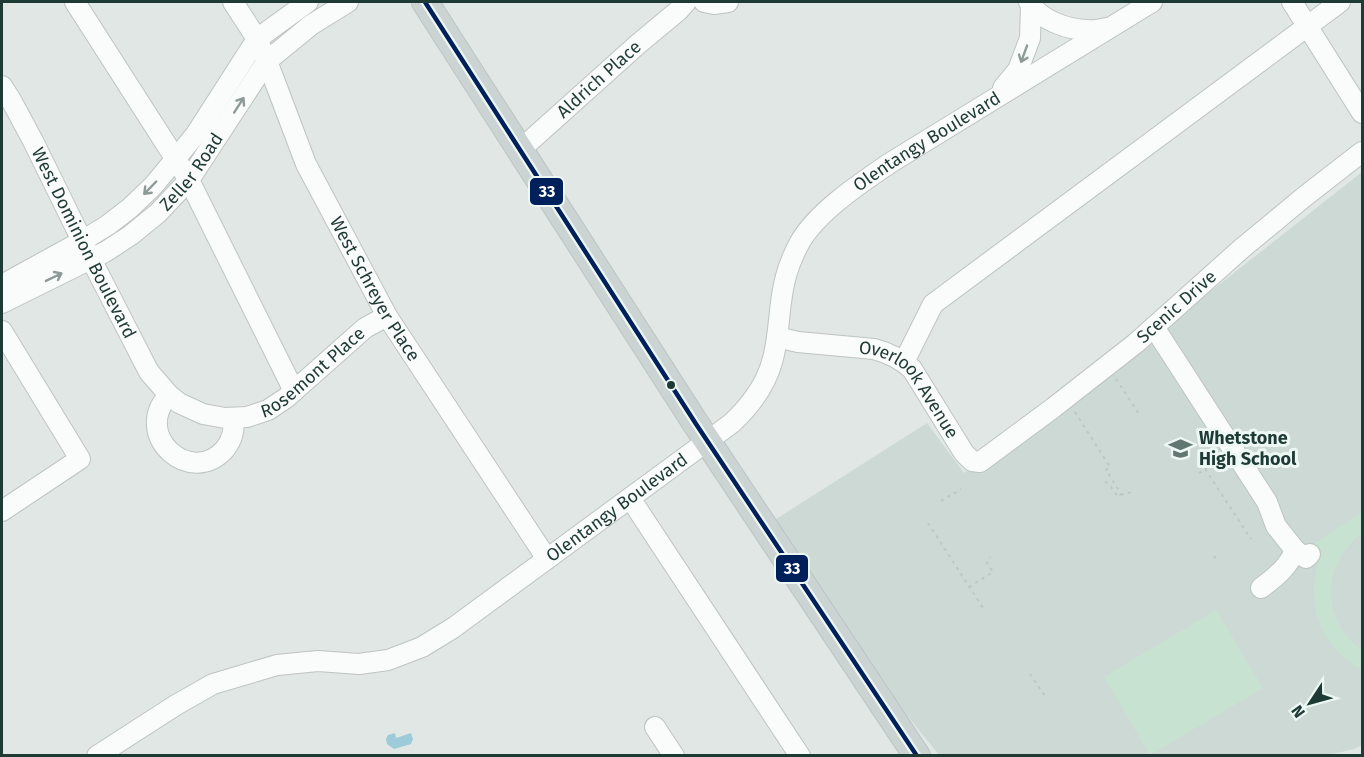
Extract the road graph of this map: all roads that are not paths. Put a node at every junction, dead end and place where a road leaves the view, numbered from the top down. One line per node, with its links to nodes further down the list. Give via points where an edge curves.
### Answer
1 (75, 2): 22 (street)
2 (232, 2): 15 (street, West Schreyer Place)
3 (308, 2): 15 (street, Zeller Road)
4 (348, 2): 16 (street, Zeller Road, via 311,25)
5 (425, 2): 20 (main road)
6 (704, 2): 7 (street)
7 (728, 2)
8 (1152, 2): 14 (street, Olentangy Boulevard)
9 (1292, 2): 13 (street)
10 (1340, 2): 13 (street)
11 (1030, 3): 14 (street, via 1048,19 1067,27); 18 (street, one-way to 18, via 1030,38 1018,70)
12 (683, 6): 20 (street, Aldrich Place)
13 (1308, 26): 19 (street); 31 (street, via 933,303)
14 (1110, 27): 18 (street, Olentangy Boulevard)
15 (257, 39): 16 (street, West Schreyer Place); 22 (street, Zeller Road, via 196,134)
16 (267, 61): 23 (street, Zeller Road, one-way to 16); 27 (street, West Schreyer Place, via 306,164)
17 (2, 86): 24 (street, West Dominion Boulevard)
18 (997, 96): 30 (street, Olentangy Boulevard, via 890,163 818,219 801,240 784,280)
19 (1362, 112)
20 (520, 150): 36 (main road)
21 (1362, 152): 28 (street, Scenic Drive, via 1240,250)
22 (175, 159): 23 (street); 24 (street, Zeller Road, one-way to 24)
23 (189, 180): 24 (street, Zeller Road, via 131,235 105,252); 32 (street)
24 (87, 250): 25 (street, Zeller Road); 26 (street, Zeller Road, one-way to 24); 33 (street, West Dominion Boulevard, via 149,372)
25 (2, 285)
26 (2, 303)
27 (387, 316): 32 (street, Rosemont Place, via 365,328); 40 (street, West Schreyer Place)
28 (1154, 327): 37 (street, Scenic Drive); 41 (street, via 1267,502 1276,526 1302,552)
29 (2, 331): 39 (street, via 81,459)
30 (777, 337): 31 (street, Overlook Avenue, via 885,352); 36 (street, Olentangy Boulevard, via 772,362 757,395 732,423)
31 (904, 362): 37 (street, Overlook Avenue, via 964,453 972,461)
32 (294, 391): 35 (street, Rosemont Place, via 268,410)
33 (169, 395): 34 (street, West Dominion Boulevard); 35 (street, Rosemont Place, via 160,408 158,431 176,457 191,462 214,457 226,447 233,432)
34 (203, 414): 35 (street, Rosemont Place)
35 (233, 418)
36 (708, 441): 38 (street, Olentangy Boulevard); 46 (main road)
37 (987, 458)
38 (630, 498): 40 (street, Olentangy Boulevard); 45 (street)
39 (2, 512)
40 (547, 559): 43 (street, Olentangy Boulevard, via 422,647 388,660 359,664 318,661 277,665 213,684)
41 (1261, 588)
42 (655, 727): 44 (street)
43 (97, 756)
44 (674, 756)
45 (800, 756)
46 (917, 756)

